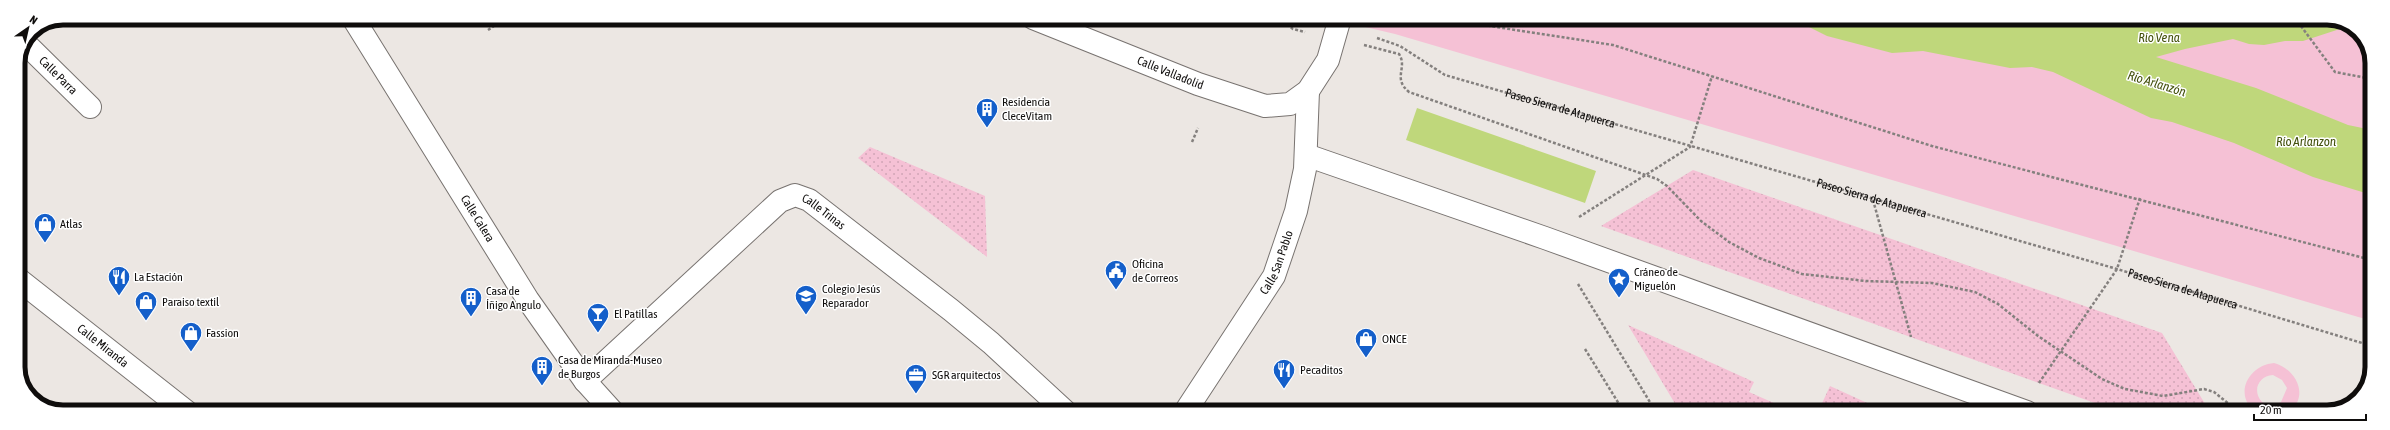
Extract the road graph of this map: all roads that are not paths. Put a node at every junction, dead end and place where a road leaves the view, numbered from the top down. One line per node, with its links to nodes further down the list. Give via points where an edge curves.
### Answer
1 (357, 25): 9 (main road, Calle Calera, via 501,258)
2 (1050, 25): 5 (main road, Calle Valladolid, via 1198,84 1265,106 1290,104)
3 (1338, 25): 5 (main road, via 1326,64)
4 (30, 48): 6 (main road, Calle Parra)
5 (1308, 92): 7 (main road, Calle San Pablo)
6 (90, 107)
7 (1306, 155): 13 (main road, Calle San Pablo, via 1296,211 1274,276); 14 (main road)
8 (25, 285): 10 (main road, Calle Miranda)
9 (585, 381): 11 (main road, Calle Calera); 12 (main road, Calle Trinas, via 780,201 795,195 809,200 951,310)
10 (178, 405)
11 (607, 405)
12 (1058, 405)
13 (1190, 405)
14 (2009, 405)

